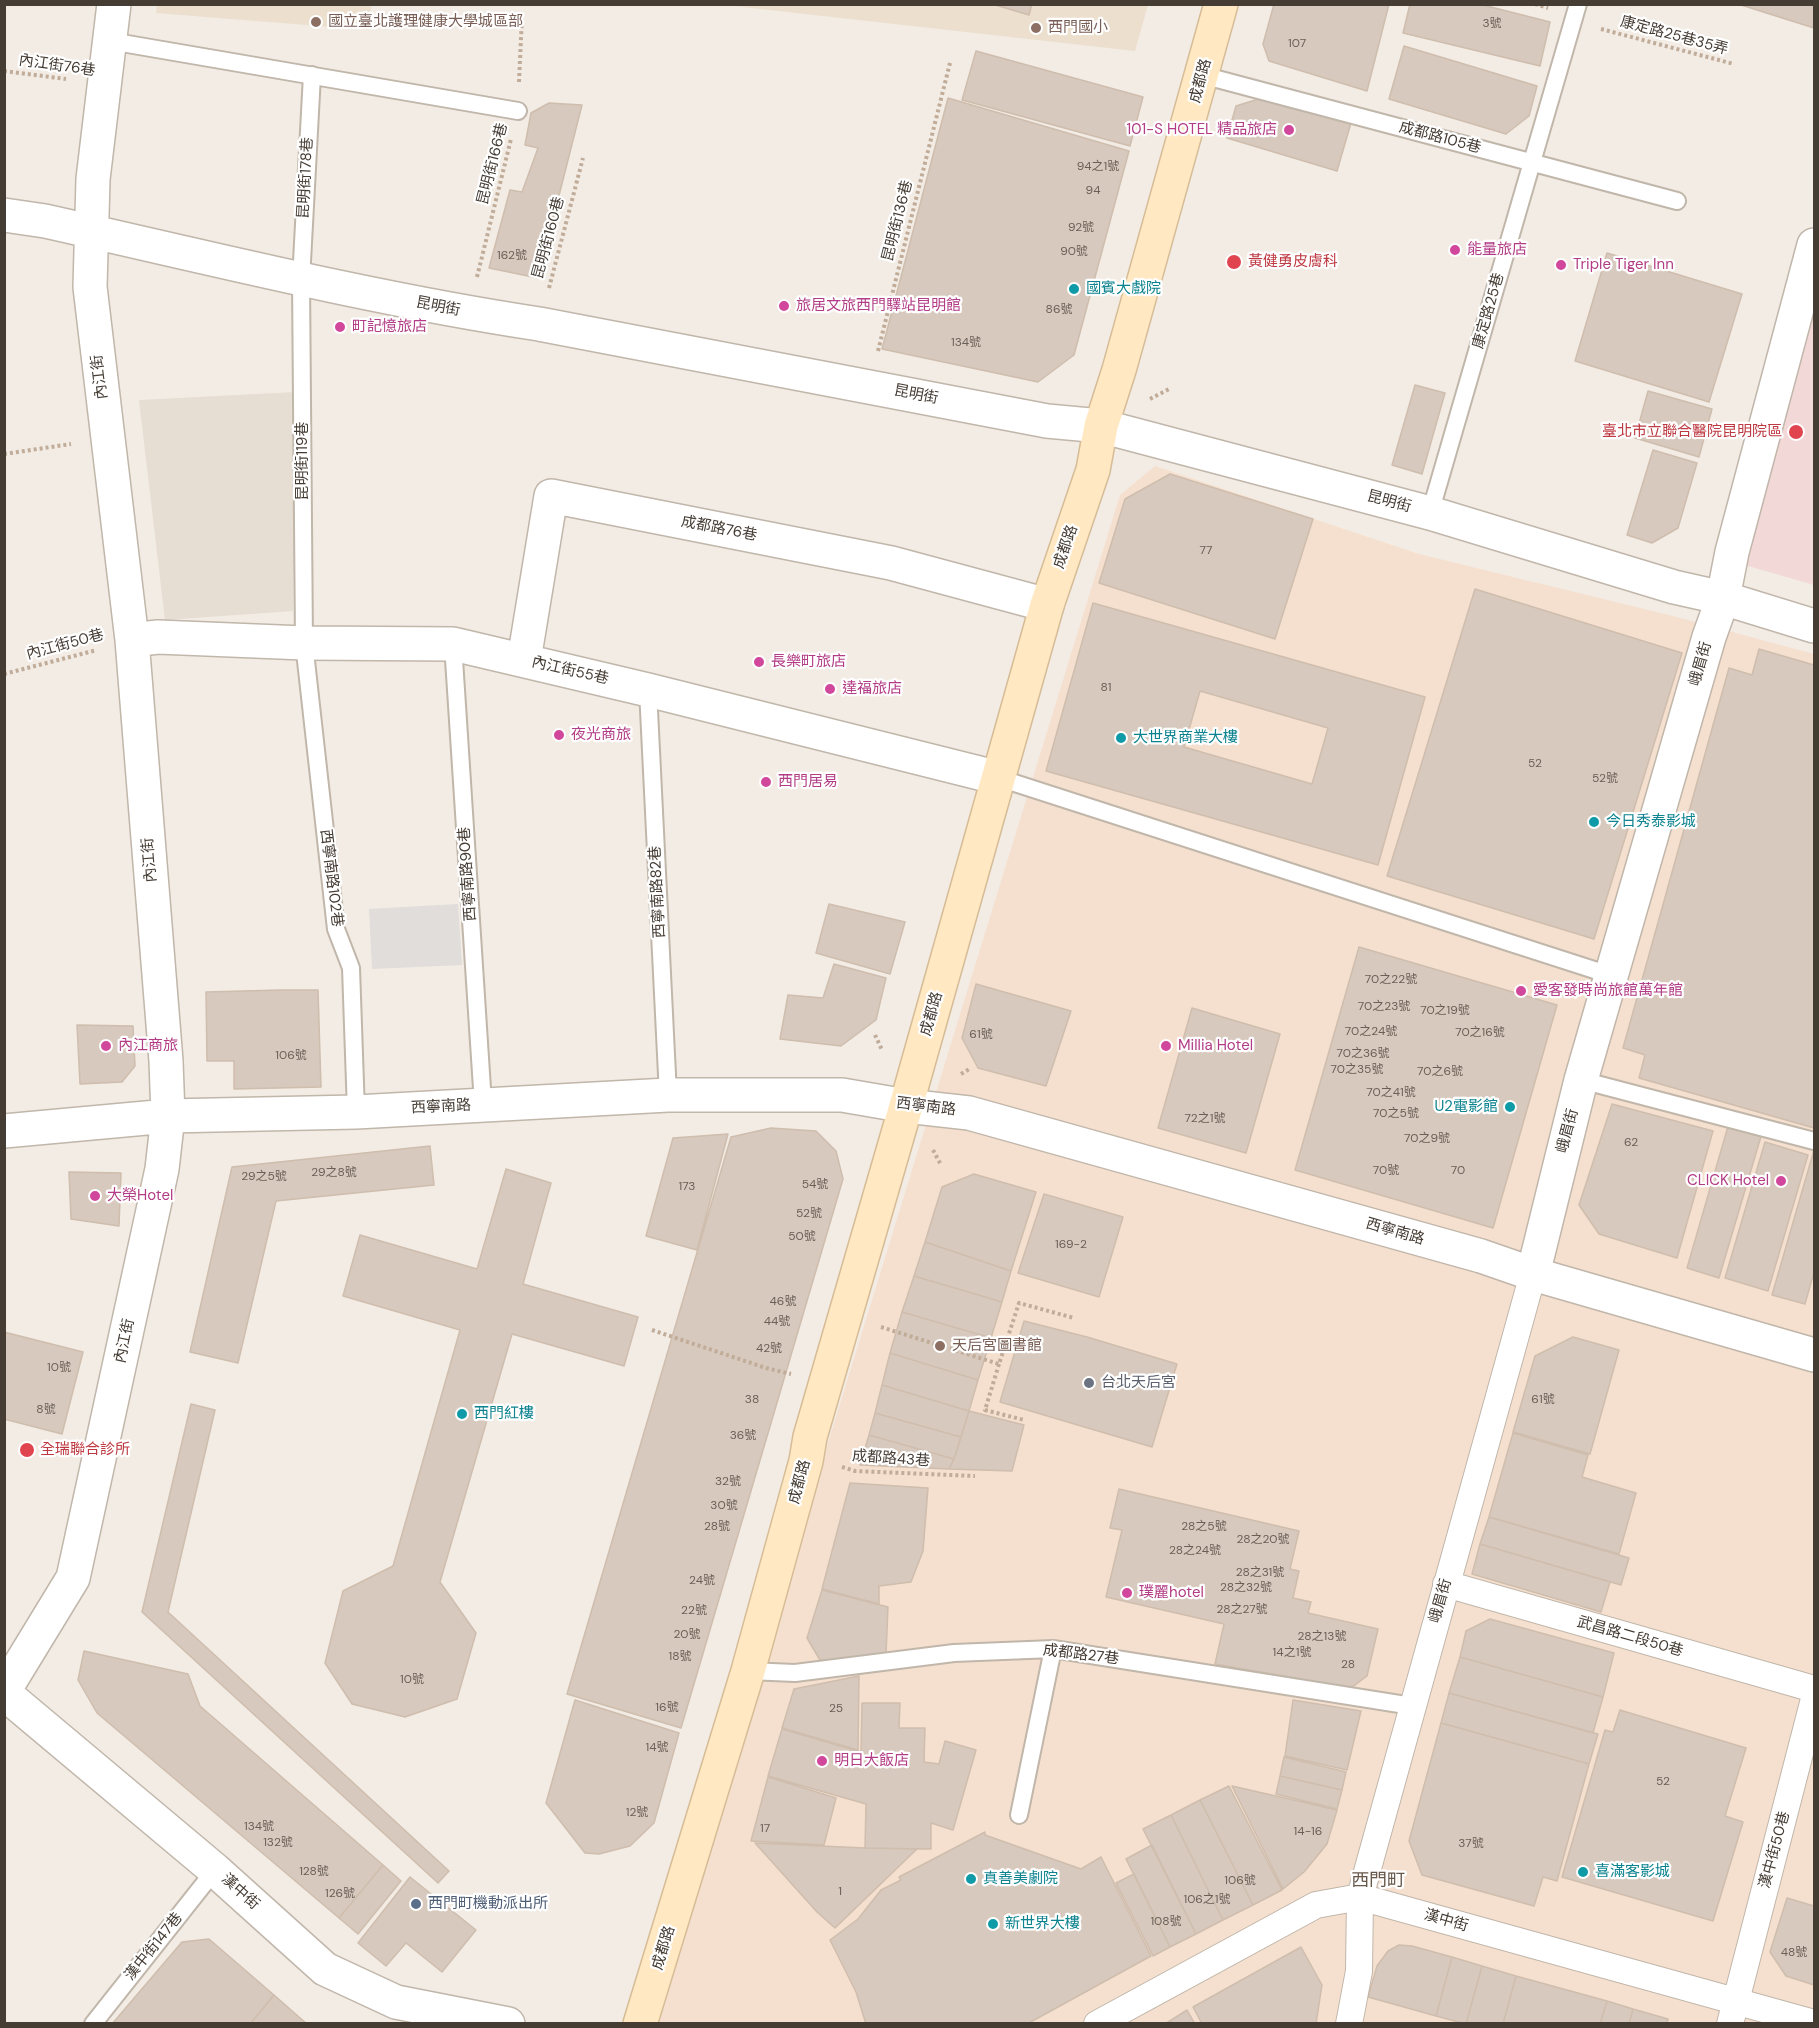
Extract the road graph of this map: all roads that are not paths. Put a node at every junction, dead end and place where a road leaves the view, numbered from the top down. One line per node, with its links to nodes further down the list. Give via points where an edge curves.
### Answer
1 (114, 4): 4 (street, 內江街)
2 (1221, 4): 6 (main road, 成都路)
3 (1576, 13): 8 (lane, 康定路25巷)
4 (110, 41): 5 (lane); 11 (street, 內江街, via 93,179)
5 (312, 75): 7 (lane); 13 (lane, 昆明街178巷)
6 (1202, 75): 8 (lane, 成都路105巷); 14 (main road, 成都路)
7 (518, 111)
8 (1533, 162): 9 (lane, 成都路105巷); 15 (lane, 康定路25巷)
9 (1677, 201)
10 (4, 215): 11 (street, 昆明街)
11 (92, 231): 13 (street, 昆明街); 19 (street, 內江街, via 90,287)
12 (1815, 245): 16 (street, 峨眉街)
13 (301, 280): 14 (street, 昆明街, via 1047,421); 20 (lane, 昆明街119巷)
14 (1101, 426): 15 (street, 昆明街); 17 (main road, 成都路, via 1093,470)
15 (1430, 513): 16 (street, 昆明街, via 1674,587)
16 (1723, 598): 18 (street, 昆明街); 25 (street, 峨眉街)
17 (1047, 605): 22 (street, 成都路76巷, via 891,563 551,496); 24 (main road, 成都路)
18 (1815, 626)
19 (132, 640): 20 (street, 內江街55巷, via 158,637); 31 (street, 內江街)
20 (304, 643): 21 (street, 內江街55巷); 30 (lane, 西寧南路102巷, via 336,929 351,968)
21 (453, 644): 22 (street, 內江街55巷); 28 (lane, 西寧南路90巷)
22 (524, 660): 23 (street, 內江街55巷)
23 (648, 690): 24 (street, 內江街55巷); 27 (lane, 西寧南路82巷)
24 (999, 778): 25 (lane); 29 (main road, 成都路)
25 (1612, 976): 26 (street, 峨眉街)
26 (1581, 1080): 33 (lane); 34 (street, 峨眉街)
27 (668, 1095): 28 (street, 西寧南路); 29 (street, 西寧南路, via 842,1095)
28 (483, 1104): 30 (street, 西寧南路)
29 (906, 1106): 34 (street, 西寧南路, via 969,1113 1481,1256); 38 (main road, 成都路, via 810,1437)
30 (356, 1112): 31 (street, 西寧南路)
31 (168, 1116): 32 (street, 西寧南路); 40 (street, 內江街, via 162,1169 74,1578)
32 (4, 1131)
33 (1815, 1141)
34 (1533, 1274): 35 (street, 西寧南路); 36 (street, 峨眉街)
35 (1815, 1355)
36 (1446, 1584): 39 (street, 武昌路二段50巷); 42 (street, 峨眉街)
37 (1053, 1649): 38 (lane, 成都路27巷, via 954,1653 795,1673); 42 (lane, 成都路27巷); 43 (lane)
38 (748, 1671): 50 (main road, 成都路)
39 (1815, 1689)
40 (4, 1692): 44 (street, 漢中街)
41 (1815, 1699): 46 (street, 漢中街50巷)
42 (1412, 1706): 45 (street, 峨眉街)
43 (1019, 1815)
44 (215, 1870): 48 (lane, 漢中街147巷); 49 (street, 漢中街, via 325,1969 396,2002)
45 (1360, 1897): 46 (street, 漢中街); 51 (street, 漢中街, via 1316,1905); 52 (street, 峨眉街, via 1359,1971)
46 (1733, 2012): 47 (street, 漢中街)
47 (1815, 2023)
48 (93, 2024)
49 (508, 2024)
50 (640, 2024)
51 (1097, 2024)
52 (1349, 2024)

